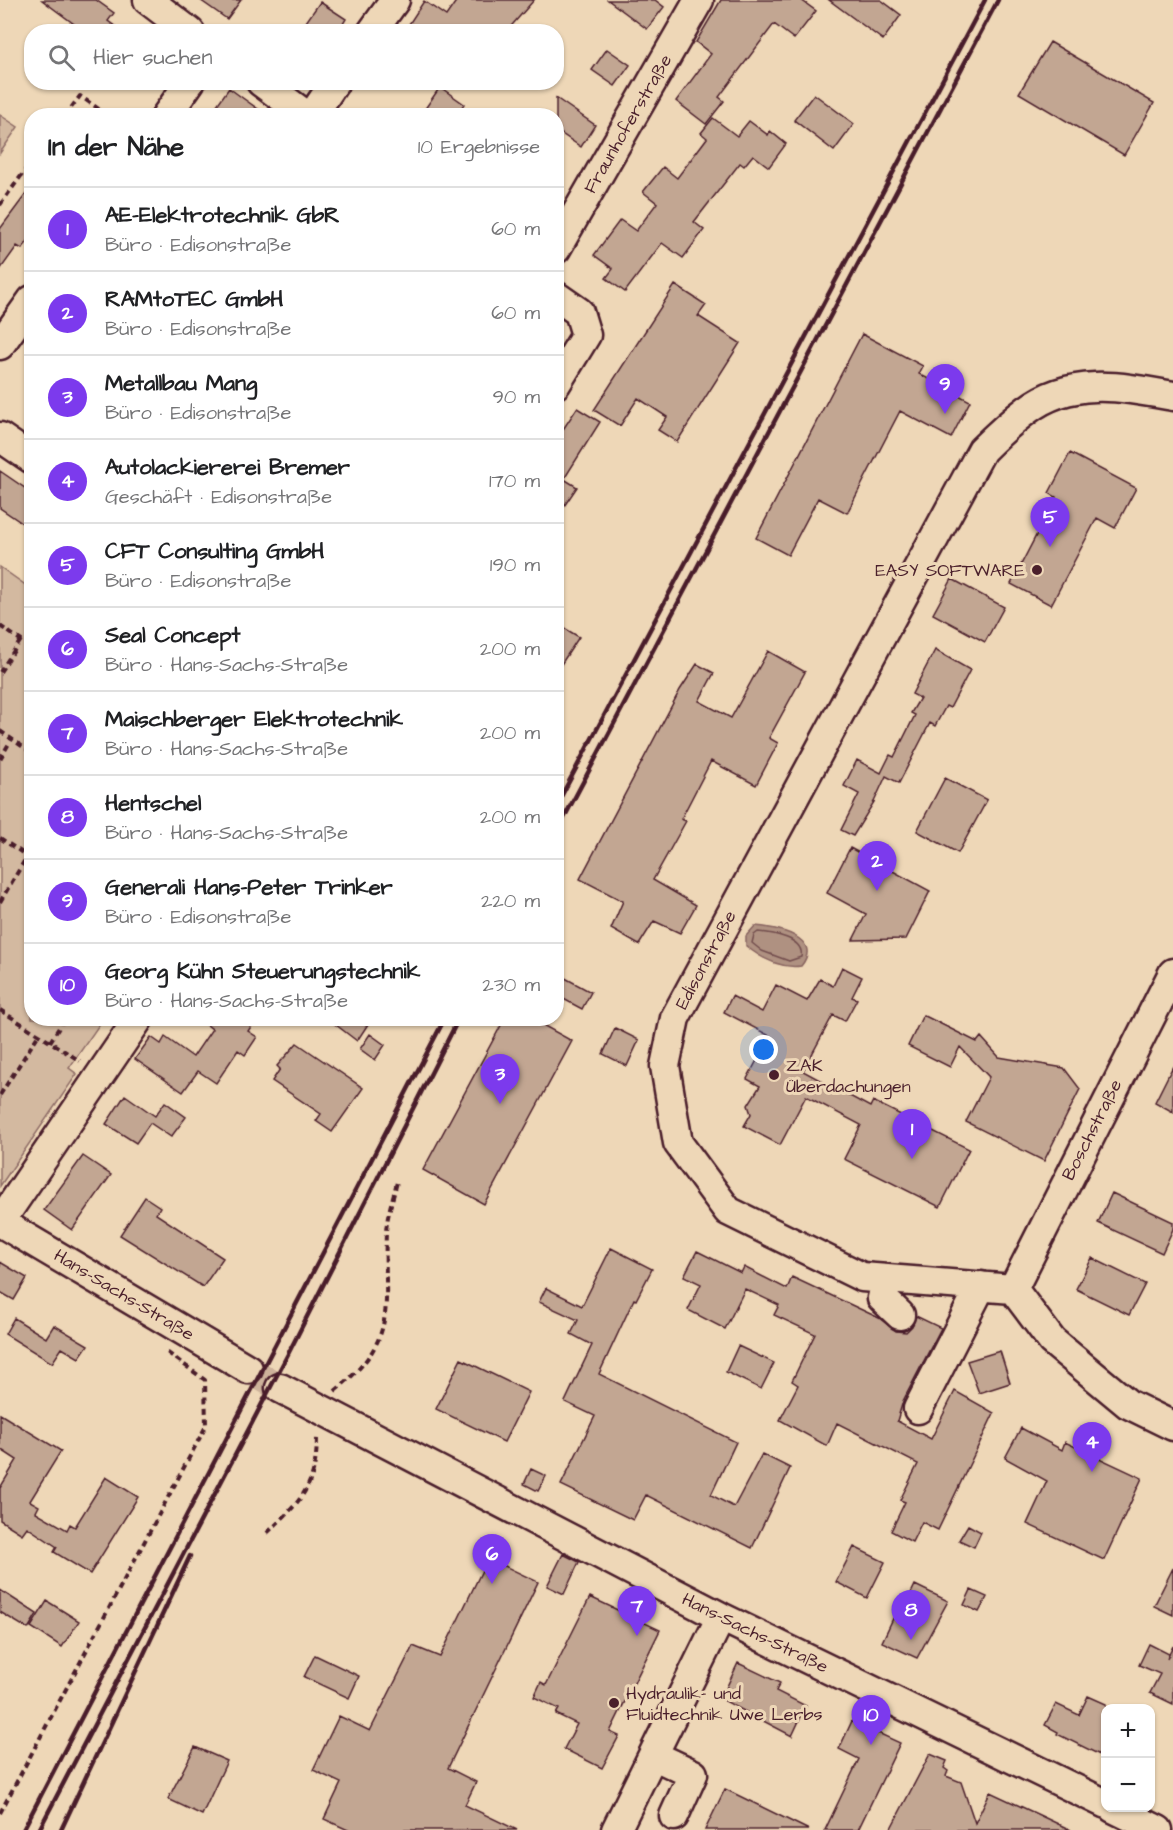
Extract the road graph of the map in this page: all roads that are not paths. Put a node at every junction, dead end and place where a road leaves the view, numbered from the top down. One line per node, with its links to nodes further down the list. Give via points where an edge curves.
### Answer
1 (148, 0): 4 (street)
2 (395, 0): 5 (street)
3 (699, 0): 12 (street, Fraunhoferstraße)
4 (180, 24)
5 (378, 24)
6 (184, 90): 9 (street)
7 (272, 90): 10 (street)
8 (329, 90): 11 (street)
9 (172, 108)
10 (298, 108)
11 (315, 108)
12 (564, 235)
13 (564, 302): 16 (street, via 579,312 586,335)
14 (24, 311): 15 (street)
15 (0, 345)
16 (564, 371)
17 (1173, 396): 23 (street, Edisonstraße, via 1117,386 1090,386 1049,396 1027,409 982,450 675,1018 665,1066 678,1143 728,1211 862,1277)
18 (0, 437): 19 (street)
19 (24, 454)
20 (1173, 973): 25 (street, Boschstraße)
21 (134, 1026): 22 (street)
22 (0, 1221): 27 (street, Hans-Sachs-Straße)
23 (887, 1279): 24 (street, Edisonstraße); 26 (street, via 882,1298)
24 (981, 1286): 25 (street, Edisonstraße); 29 (street)
25 (1013, 1289): 30 (street, via 1052,1341 1128,1404)
26 (900, 1315)
27 (248, 1369)
28 (280, 1388): 31 (street, Hans-Sachs-Straße)
29 (918, 1409)
30 (1173, 1426)
31 (721, 1617): 32 (street); 33 (street, Hans-Sachs-Straße)
32 (653, 1755): 35 (street, via 693,1774); 36 (street)
33 (1101, 1802)
34 (1121, 1812): 37 (street)
35 (674, 1816)
36 (616, 1830)
37 (1158, 1830)

